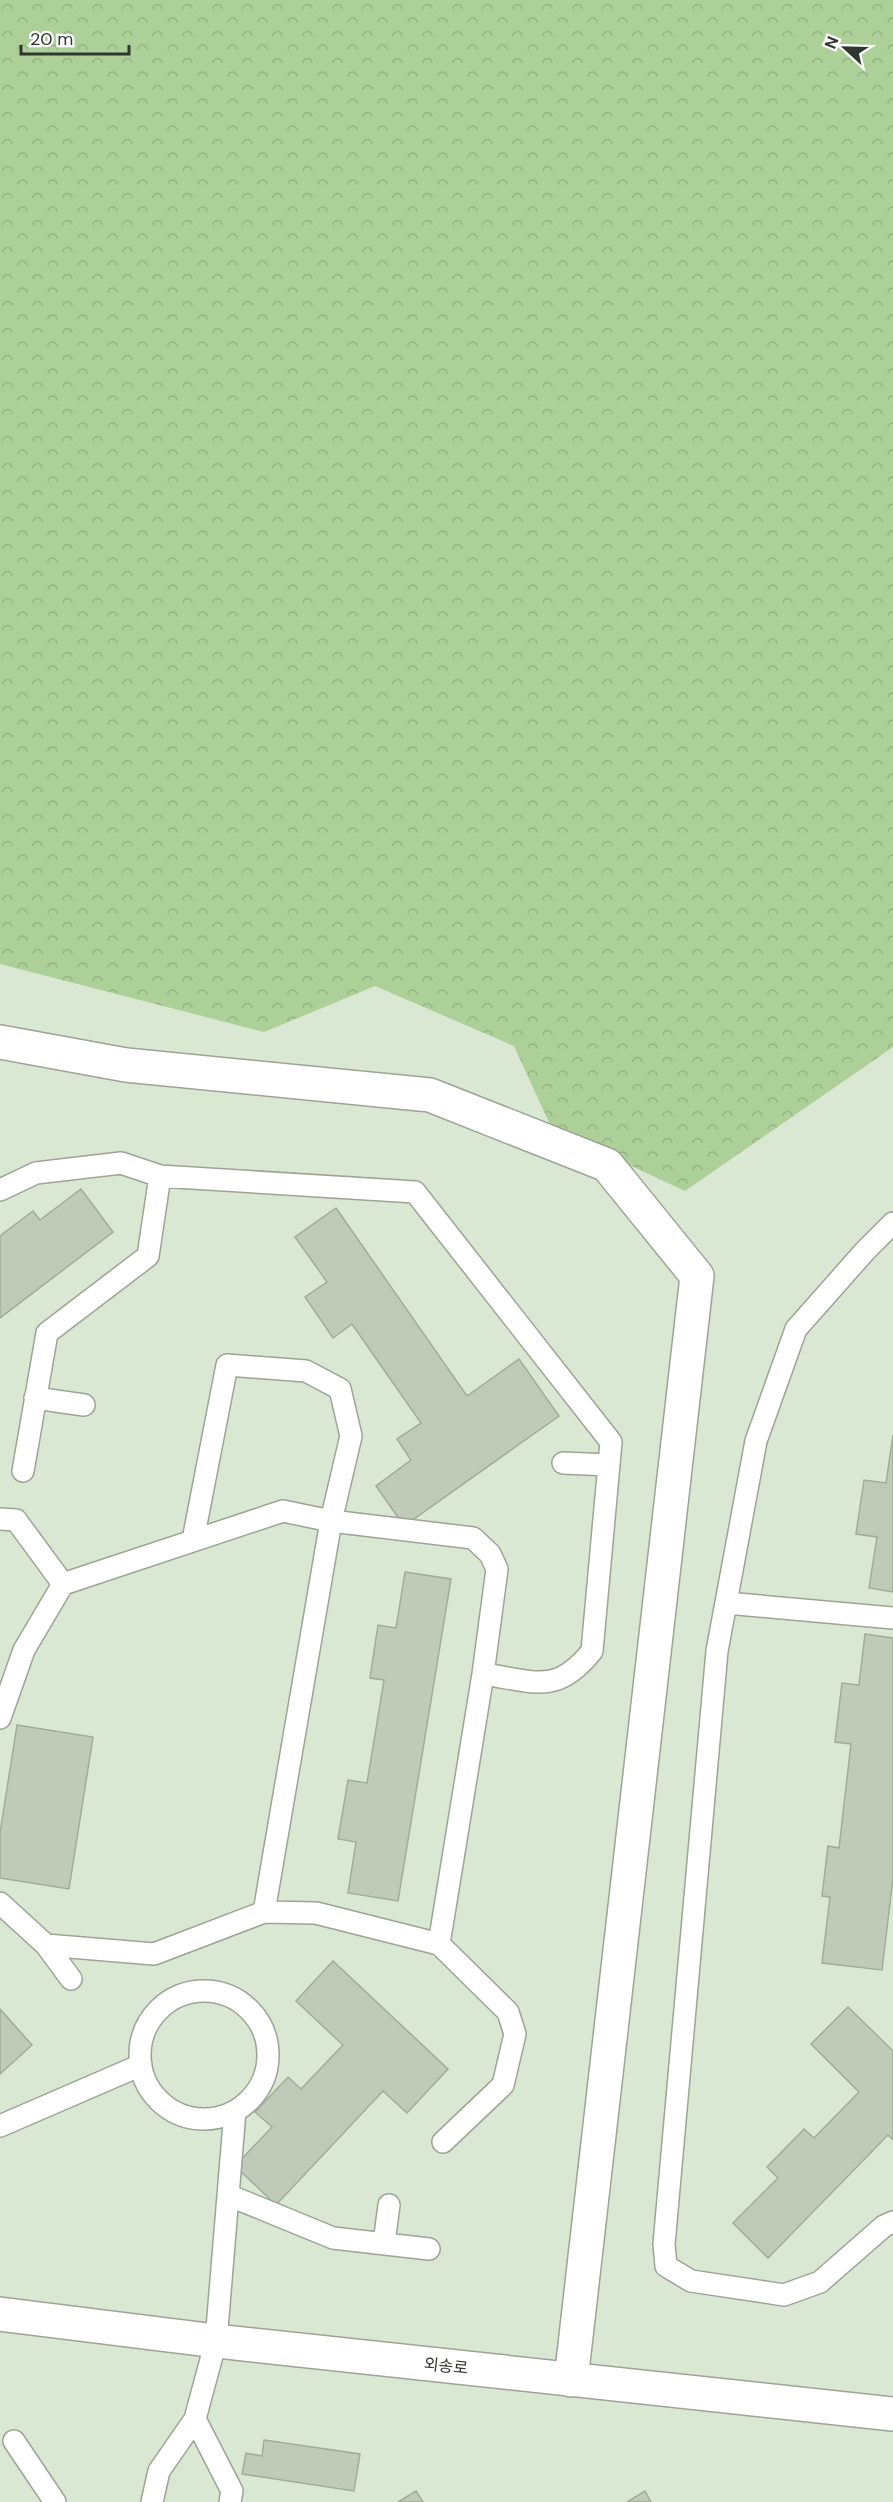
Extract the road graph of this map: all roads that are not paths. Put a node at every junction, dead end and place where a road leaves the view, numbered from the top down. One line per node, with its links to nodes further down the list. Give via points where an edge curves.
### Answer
1 (0, 1042): 34 (street, via 126,1065 430,1095 607,1165 697,1276)
2 (160, 1176): 3 (lane, via 121,1163 36,1173); 5 (lane, via 148,1256 47,1333); 8 (lane, via 415,1192 611,1442)
3 (0, 1190)
4 (893, 1223): 14 (lane, via 796,1329 756,1441)
5 (36, 1398): 6 (lane); 9 (lane)
6 (84, 1405)
7 (562, 1463): 8 (lane)
8 (609, 1465): 16 (lane, via 592,1651 577,1671 549,1684)
9 (23, 1471)
10 (0, 1519): 13 (lane, via 16,1520)
11 (331, 1521): 12 (lane, via 283,1511); 12 (lane, via 351,1436 340,1389 306,1371 227,1365); 16 (lane, via 473,1538 490,1554 497,1569); 19 (lane)
12 (193, 1540): 13 (lane)
13 (63, 1584): 17 (lane, via 24,1650)
14 (726, 1603): 15 (lane); 29 (lane, via 717,1651 663,2244 666,2266 691,2281 784,2295 820,2282)
15 (893, 1618)
16 (483, 1674): 20 (lane)
17 (0, 1718)
18 (0, 1903): 21 (lane)
19 (264, 1912): 20 (lane, via 316,1913); 21 (lane, via 154,1954)
20 (439, 1944): 26 (lane, via 508,2012 515,2034 503,2085)
21 (46, 1945): 22 (lane)
22 (71, 1979)
23 (141, 2065): 24 (lane, via 150,2090 164,2106 182,2116 203,2120); 24 (lane, via 140,2049 146,2028 158,2011 175,1998 217,1992 237,2000 254,2014 269,2053 266,2073 257,2092); 25 (lane)
24 (235, 2111): 27 (lane)
25 (0, 2126)
26 (443, 2142)
27 (228, 2195): 30 (lane, via 333,2238); 33 (lane)
28 (389, 2205): 30 (lane)
29 (893, 2222)
30 (384, 2243): 31 (lane)
31 (429, 2249)
32 (0, 2314): 33 (street, 외송로)
33 (216, 2341): 34 (street, 외송로); 36 (lane)
34 (571, 2380): 35 (street, 외송로)
35 (893, 2414)
36 (195, 2419): 39 (lane, via 159,2471); 40 (lane, via 232,2491)
37 (14, 2441): 38 (lane)
38 (55, 2502)
39 (152, 2502)
40 (230, 2502)

